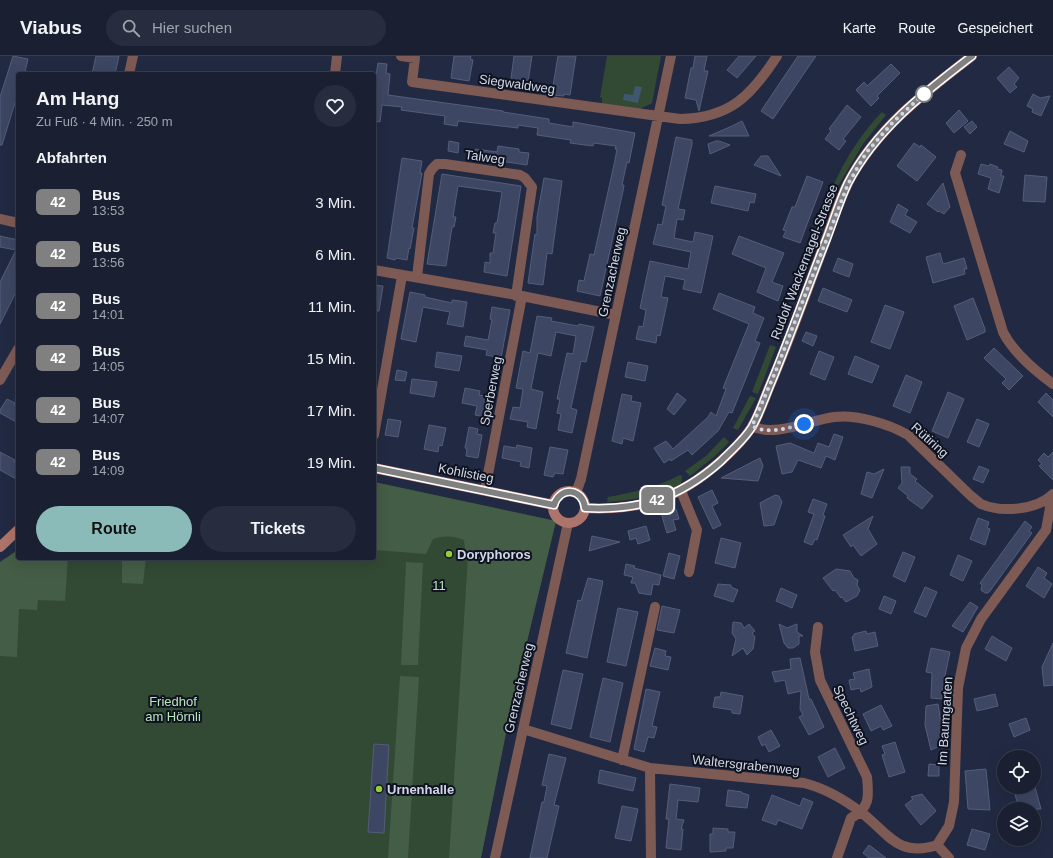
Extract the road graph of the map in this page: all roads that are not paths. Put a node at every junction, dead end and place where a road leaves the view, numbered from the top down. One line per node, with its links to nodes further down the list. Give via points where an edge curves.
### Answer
1 (133, 56): 7 (street)
2 (338, 56): 8 (street)
3 (401, 56): 9 (street, Siegwaldweg, via 415,58 412,82)
4 (671, 56): 9 (street, Grenzacherweg)
5 (777, 56): 9 (street, via 756,84 729,109 697,119)
6 (972, 56): 22 (street, Rudolf Wackernagel-Strasse, via 893,122 866,153 848,184)
7 (129, 72)
8 (335, 72)
9 (658, 115): 17 (street, Grenzacherweg)
10 (961, 155): 20 (street, via 955,173 1002,332 1007,341 1039,374)
11 (0, 219): 12 (street)
12 (16, 223)
13 (376, 270): 14 (street)
14 (402, 276): 15 (street); 21 (street)
15 (416, 277): 16 (street); 16 (street, Talweg, via 429,174 432,169 438,164 445,164 520,175 532,187)
16 (519, 296): 17 (street); 24 (street, Sperberweg)
17 (616, 315): 26 (street, Grenzacherweg)
18 (16, 352): 19 (street)
19 (0, 380)
20 (1053, 384)
21 (376, 424)
22 (752, 426): 25 (street, Rudolf Wackernagel-Strasse, via 742,440 715,466); 27 (street, Rütiring, via 760,430 773,431 835,417 856,418 896,428 908,435 981,504 1002,509 1028,507)
23 (376, 468): 24 (street, Kohlistieg)
24 (484, 490): 28 (street, Kohlistieg)
25 (681, 491): 29 (street, Rudolf Wackernagel-Strasse, via 665,498 629,506); 33 (street, via 697,530)
26 (576, 493): 28 (street, via 562,493); 29 (street, via 583,499)
27 (1050, 497): 40 (street, Im Baumgarten, via 1046,530 981,619 966,648 958,688 954,802 949,826)
28 (554, 505): 30 (street, via 555,515)
29 (585, 508): 30 (street, via 582,517)
30 (568, 523): 36 (street, Grenzacherweg)
31 (16, 532): 32 (street)
32 (0, 547)
33 (689, 572)
34 (655, 607): 37 (street)
35 (818, 627): 39 (street, Spechtweg, via 815,652 820,680 867,777 868,798)
36 (522, 729): 37 (street, Waltersgrabenweg); 41 (street, Grenzacherweg)
37 (622, 760): 38 (street, Waltersgrabenweg)
38 (650, 768): 39 (street, Waltersgrabenweg, via 804,783 820,787); 42 (street)
39 (861, 812): 40 (street, Waltersgrabenweg, via 899,847 913,851 926,850); 43 (street, via 851,818)
40 (937, 845): 44 (street)
41 (496, 858)
42 (651, 858)
43 (837, 858)
44 (949, 858)

